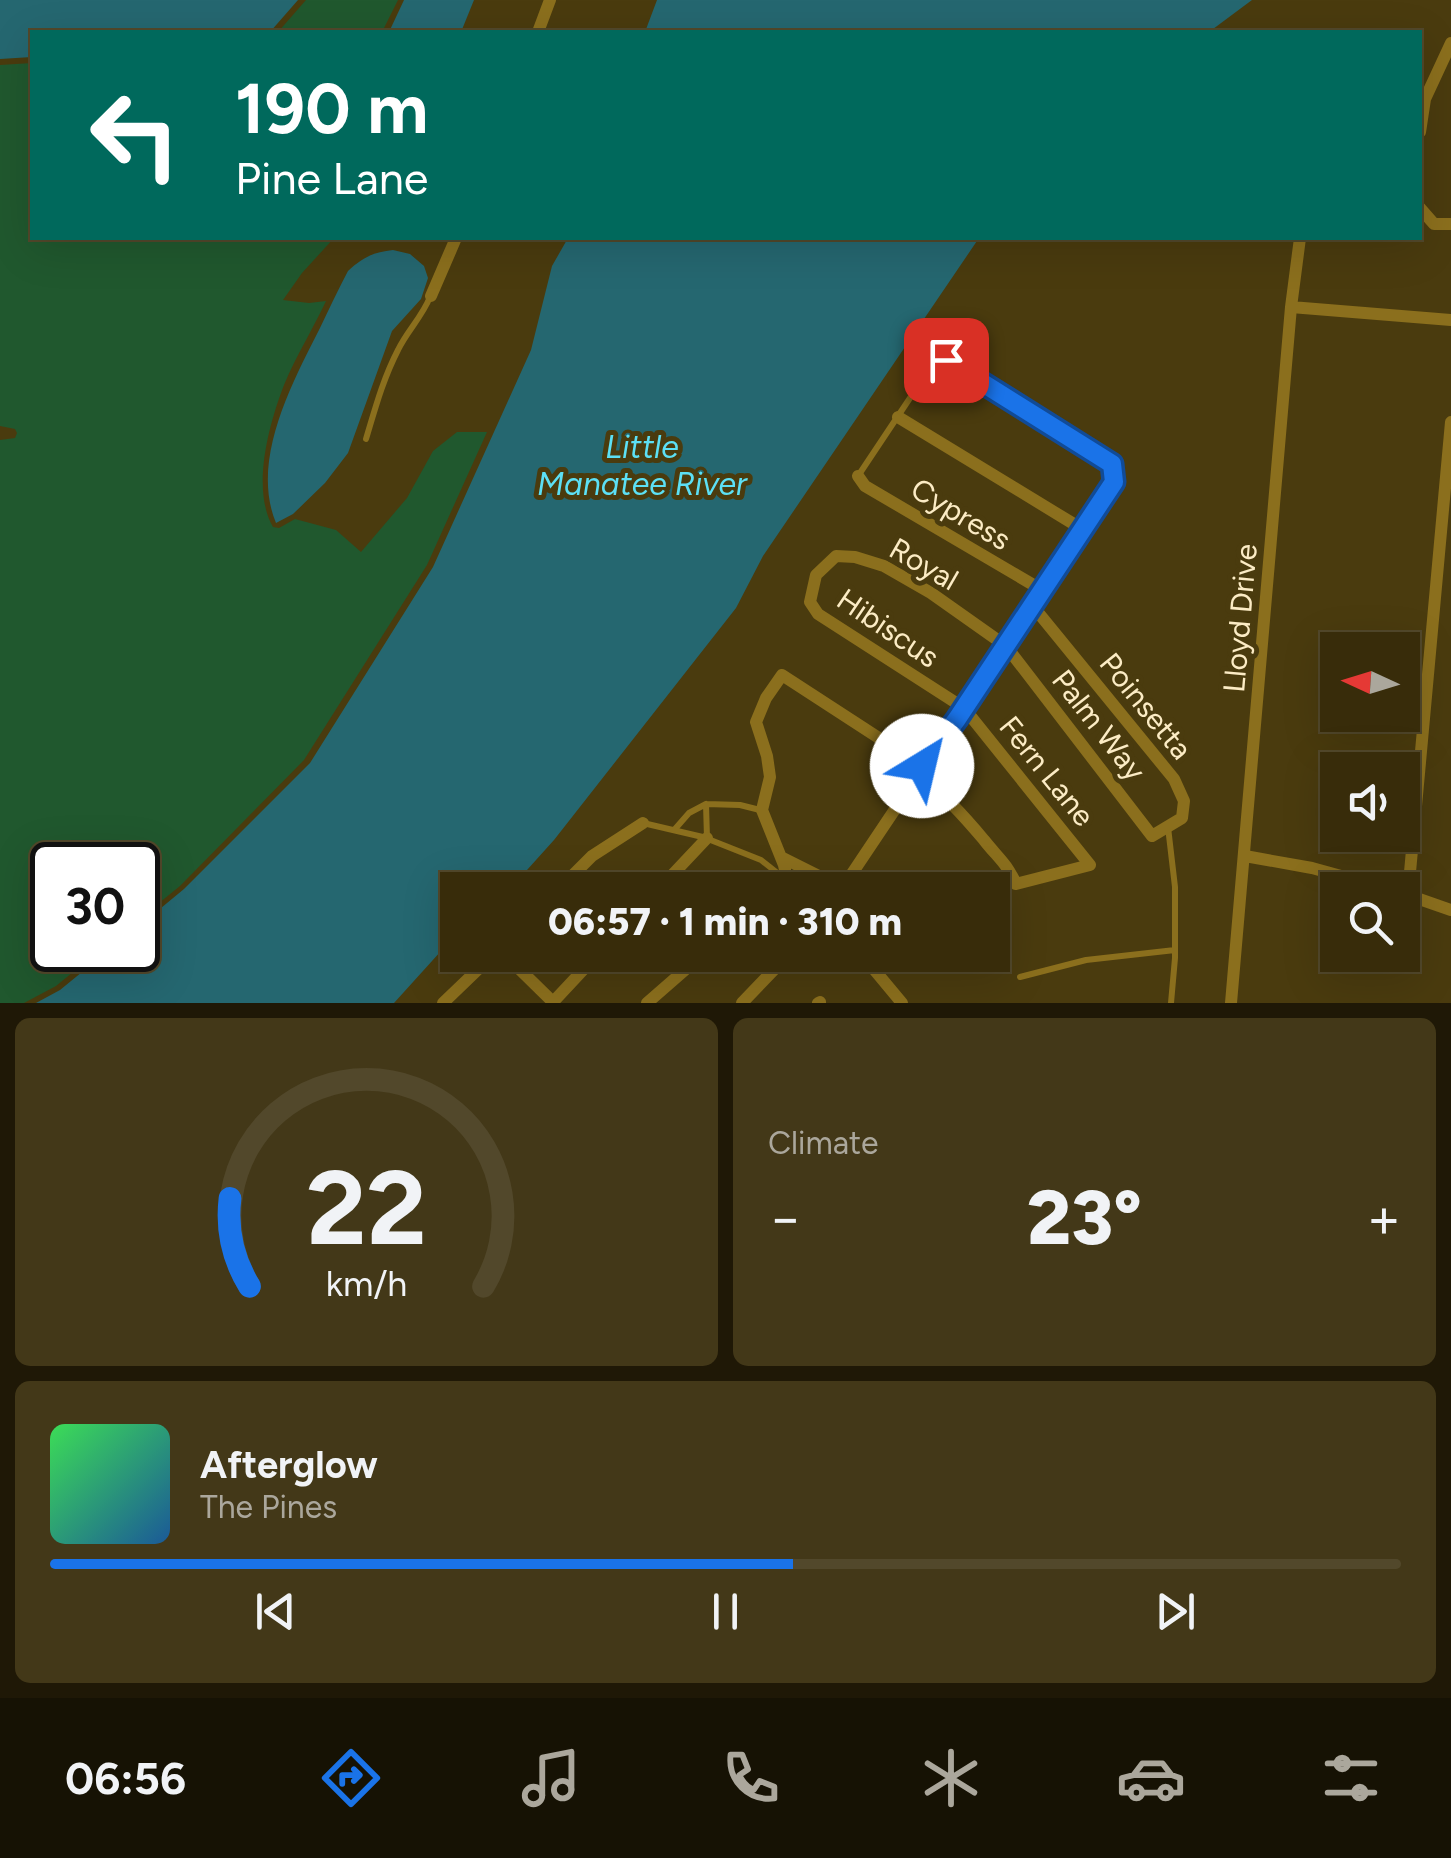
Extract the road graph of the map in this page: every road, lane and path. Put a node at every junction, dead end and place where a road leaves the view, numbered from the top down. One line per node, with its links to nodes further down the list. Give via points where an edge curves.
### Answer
1 (550, 0): 2 (street)
2 (539, 30)
3 (1451, 43): 4 (street)
4 (1422, 119)
5 (1422, 210): 6 (street, via 1434,224)
6 (1451, 224)
7 (455, 240): 9 (street)
8 (1300, 240): 10 (street, Lloyd Drive)
9 (431, 296): 15 (lane, via 395,356)
10 (1291, 308): 11 (street); 30 (street, Lloyd Drive)
11 (1451, 320)
12 (946, 360): 13 (lane, via 930,368); 17 (street, via 1112,464 1114,482)
13 (898, 416): 16 (lane); 17 (street)
14 (1451, 422): 39 (street)
15 (366, 439)
16 (858, 476): 19 (street, Cypress)
17 (1082, 530): 19 (street)
18 (816, 575): 21 (street, Royal, via 836,556 884,566); 22 (street, Hibiscus, via 810,602 818,614)
19 (1042, 590): 20 (street)
20 (1032, 605): 21 (street); 27 (street, Poinsetta, via 1174,779 1184,801 1182,818)
21 (1006, 646): 22 (street); 27 (street, Palm Way, via 1152,836)
22 (964, 708): 23 (street); 23 (street, Fern Lane, via 1090,865 1016,884 1004,860)
23 (920, 770): 25 (street, via 782,675 756,722 770,776); 37 (street)
24 (706, 804): 25 (lane); 28 (lane); 29 (lane)
25 (762, 810): 31 (street)
26 (644, 823): 28 (lane); 32 (street)
27 (1168, 827): 42 (lane)
28 (675, 829): 29 (lane)
29 (707, 838): 33 (street); 34 (lane)
30 (1245, 856): 38 (street); 56 (street, Lloyd Drive)
31 (781, 857): 35 (street); 36 (street)
32 (576, 872)
33 (675, 872)
34 (776, 872)
35 (784, 872)
36 (811, 872)
37 (852, 872)
38 (1327, 872)
39 (1407, 872)
40 (1420, 899): 41 (street)
41 (1451, 910)
42 (1174, 950): 49 (lane, via 1086,960); 55 (lane)
43 (475, 972): 51 (street)
44 (522, 972): 50 (street)
45 (581, 972): 50 (street)
46 (683, 972): 52 (street)
47 (772, 972): 53 (street)
48 (876, 972): 54 (street)
49 (1020, 977)
50 (553, 1002)
51 (443, 1003)
52 (647, 1003)
53 (742, 1003)
54 (902, 1003)
55 (1171, 1003)
56 (1230, 1003)

